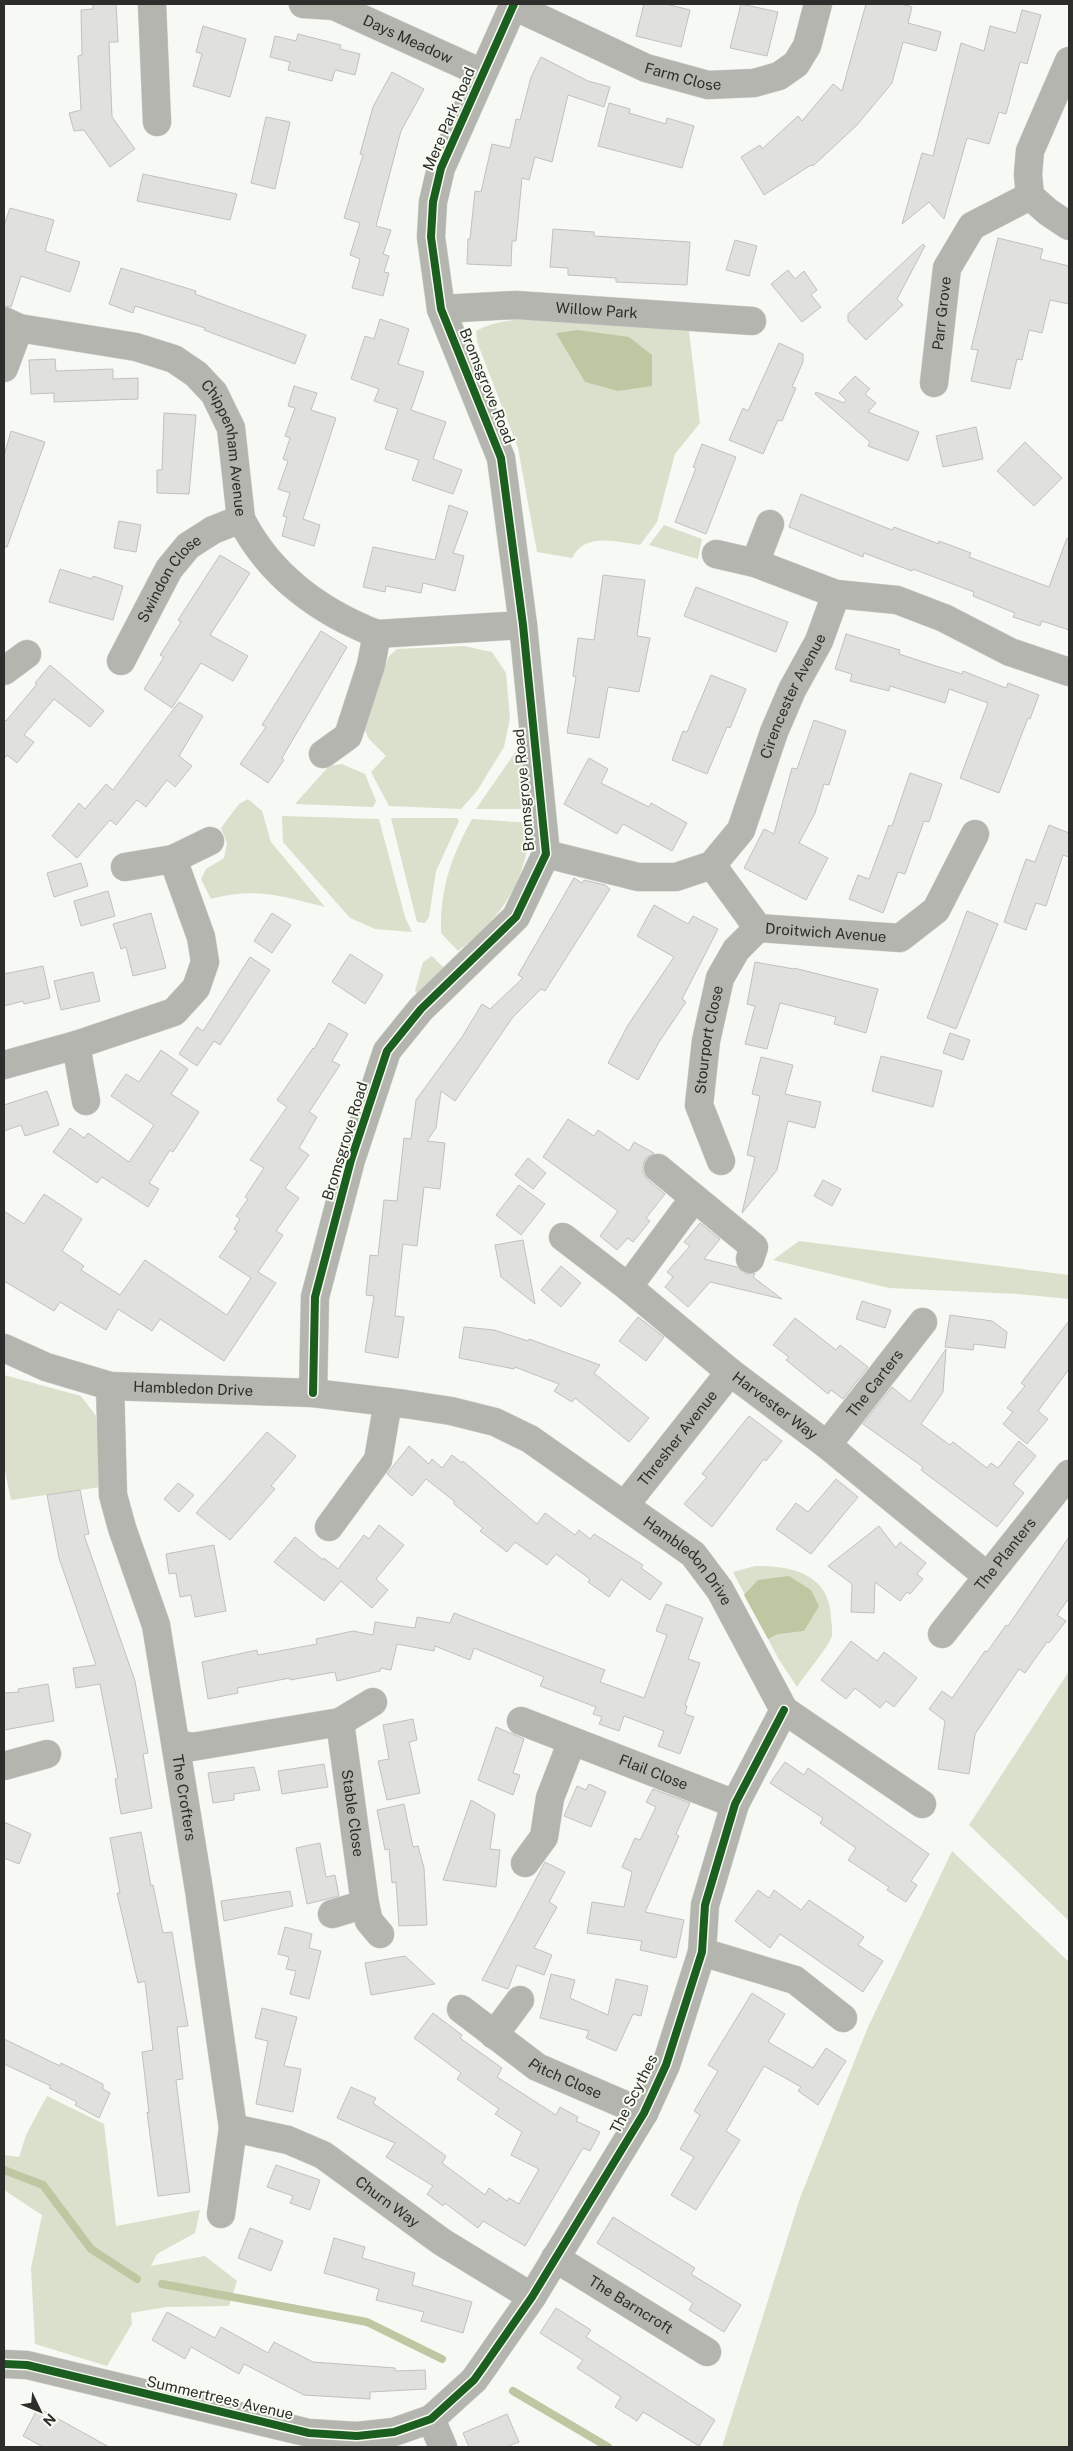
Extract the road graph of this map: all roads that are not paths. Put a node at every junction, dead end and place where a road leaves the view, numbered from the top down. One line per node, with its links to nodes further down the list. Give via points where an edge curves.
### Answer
1 (152, 4): 7 (street)
2 (303, 4): 6 (street, Days Meadow, via 334,6)
3 (818, 4): 4 (street, Farm Close, via 807,46 796,64 779,76 754,83 708,85 646,68)
4 (514, 5): 6 (street, Mere Park Road)
5 (1069, 62): 8 (street, via 1030,151)
6 (482, 73): 10 (street, Mere Park Road, via 440,168 433,202 431,237)
7 (157, 122)
8 (1030, 196): 9 (street); 14 (street, Parr Grove, via 972,226 946,268)
9 (1069, 226)
10 (441, 309): 11 (street, Willow Park, via 516,305); 20 (street, Bromsgrove Road, via 501,458)
11 (752, 321)
12 (11, 324): 13 (street); 15 (street, Chippenham Avenue, via 136,347 174,359 196,374 214,393 232,428)
13 (4, 368)
14 (934, 383)
15 (241, 519): 21 (street, Chippenham Avenue, via 267,562 295,588 333,613); 23 (street, Swindon Close, via 213,530 188,546 169,569)
16 (770, 524): 18 (street)
17 (716, 554): 18 (street)
18 (755, 563): 19 (street)
19 (836, 594): 25 (street, via 897,600 944,618 1010,652); 31 (street, Cirencester Avenue, via 819,641 774,732 741,830)
20 (523, 625): 21 (street, Chippenham Avenue); 29 (street, Bromsgrove Road)
21 (377, 634): 26 (street, via 371,665 348,736)
22 (27, 654): 24 (street)
23 (121, 661)
24 (4, 672)
25 (1069, 672)
26 (323, 754)
27 (975, 834): 33 (street, Droitwich Avenue, via 936,910 900,938)
28 (210, 842): 30 (street)
29 (546, 854): 31 (street, via 638,877 676,876); 47 (street, Bromsgrove Road, via 516,917 421,1009 387,1051 352,1160 315,1297)
30 (173, 859): 32 (street); 34 (street, via 201,937 205,962 196,988 174,1012)
31 (712, 865): 33 (street, Droitwich Avenue)
32 (126, 867)
33 (758, 928): 37 (street, Stourport Close, via 736,950 720,978 706,1041 700,1105)
34 (76, 1045): 35 (street); 36 (street)
35 (4, 1065)
36 (86, 1101)
37 (721, 1161)
38 (658, 1168): 39 (street)
39 (694, 1198): 41 (street, via 754,1247); 42 (street)
40 (563, 1237): 42 (street, Harvester Way)
41 (750, 1259)
42 (628, 1287): 45 (street, Harvester Way)
43 (923, 1322): 49 (street, The Carters)
44 (4, 1348): 46 (street, Hambledon Drive, via 46,1367)
45 (730, 1372): 49 (street, Harvester Way); 51 (street, Thresher Avenue)
46 (110, 1386): 47 (street, Hambledon Drive); 60 (street, The Crofters, via 113,1495 156,1624)
47 (313, 1393): 48 (street, Hambledon Drive)
48 (388, 1402): 51 (street, Hambledon Drive, via 451,1411 494,1422 530,1439); 52 (street, via 378,1460)
49 (827, 1445): 53 (street, Harvester Way)
50 (1069, 1474): 53 (street, The Planters)
51 (625, 1505): 56 (street, Hambledon Drive, via 693,1554 720,1590)
52 (329, 1527)
53 (988, 1576): 54 (street, The Planters)
54 (942, 1634)
55 (373, 1702): 58 (street)
56 (784, 1710): 63 (street, The Scythes); 64 (street, Hambledon Drive)
57 (521, 1721): 59 (street, Flail Close)
58 (340, 1722): 60 (street, via 192,1747); 66 (street, Stable Close)
59 (572, 1741): 63 (street, Flail Close); 65 (street, via 550,1798 544,1837)
60 (176, 1743): 75 (street, The Crofters)
61 (47, 1754): 62 (street)
62 (4, 1766)
63 (734, 1804): 69 (street, The Scythes, via 705,1906)
64 (922, 1804)
65 (524, 1863)
66 (365, 1904): 67 (street); 68 (street, Stable Close, via 369,1920)
67 (332, 1914)
68 (380, 1934)
69 (702, 1952): 72 (street, via 795,1980); 74 (street, The Scythes, via 666,2065)
70 (520, 2000): 73 (street)
71 (460, 2010): 73 (street, Pitch Close)
72 (843, 2018)
73 (494, 2034): 74 (street, Pitch Close, via 537,2067)
74 (644, 2113): 77 (street, The Scythes)
75 (233, 2128): 76 (street, The Crofters); 78 (street, Churn Way, via 288,2140 323,2155 442,2242)
76 (221, 2214)
77 (554, 2258): 78 (street, The Scythes); 79 (street, The Barncroft)
78 (532, 2296): 81 (street, The Scythes, via 479,2373)
79 (707, 2352)
80 (4, 2364): 82 (street, Summertrees Avenue, via 27,2365)
81 (431, 2419): 82 (street, Summertrees Avenue, via 394,2432); 83 (street)
82 (307, 2440)
83 (443, 2447)

